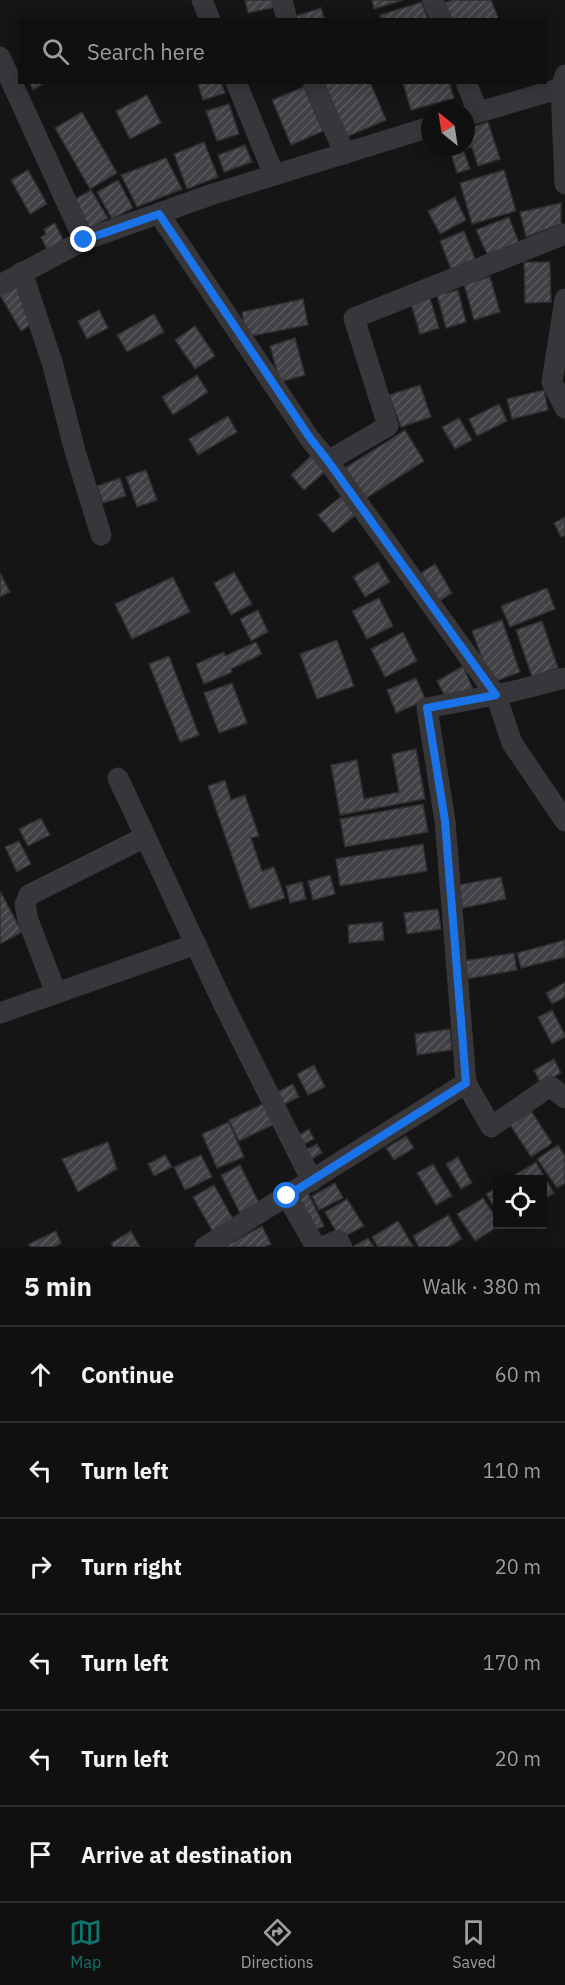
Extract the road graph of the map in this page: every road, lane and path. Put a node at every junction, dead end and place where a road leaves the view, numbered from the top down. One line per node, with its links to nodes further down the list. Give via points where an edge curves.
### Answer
1 (202, 0): 4 (street)
2 (282, 0): 5 (street)
3 (434, 0): 6 (street)
4 (209, 18)
5 (287, 18)
6 (440, 18)
7 (0, 57): 20 (street)
8 (563, 82): 13 (street); 17 (street)
9 (237, 84): 16 (street)
10 (314, 84): 15 (street)
11 (466, 84): 12 (street)
12 (470, 102)
13 (475, 113)
14 (421, 130): 15 (street)
15 (345, 153): 16 (street)
16 (274, 175): 18 (street)
17 (565, 184)
18 (159, 214): 20 (street); 25 (street)
19 (565, 234): 25 (street, via 354,318 388,426)
20 (84, 240): 21 (street)
21 (22, 272): 22 (street); 26 (street)
22 (0, 285)
23 (565, 299): 24 (street, via 552,382)
24 (565, 408)
25 (328, 461): 28 (street)
26 (101, 535)
27 (565, 678): 28 (street)
28 (496, 695): 30 (street, via 512,743); 35 (street, via 427,708 445,821)
29 (118, 778): 31 (street)
30 (565, 821)
31 (145, 837): 32 (street); 33 (street, via 29,895 25,905 28,920)
32 (196, 944): 33 (street); 37 (street)
33 (56, 993): 34 (street)
34 (0, 1013)
35 (466, 1083): 36 (street, via 491,1127 550,1086); 37 (street)
36 (565, 1098)
37 (312, 1180): 38 (street)
38 (287, 1196): 39 (street); 40 (street)
39 (210, 1246)
40 (316, 1247)
41 (322, 1247): 42 (street, via 338,1240)
42 (342, 1247)

